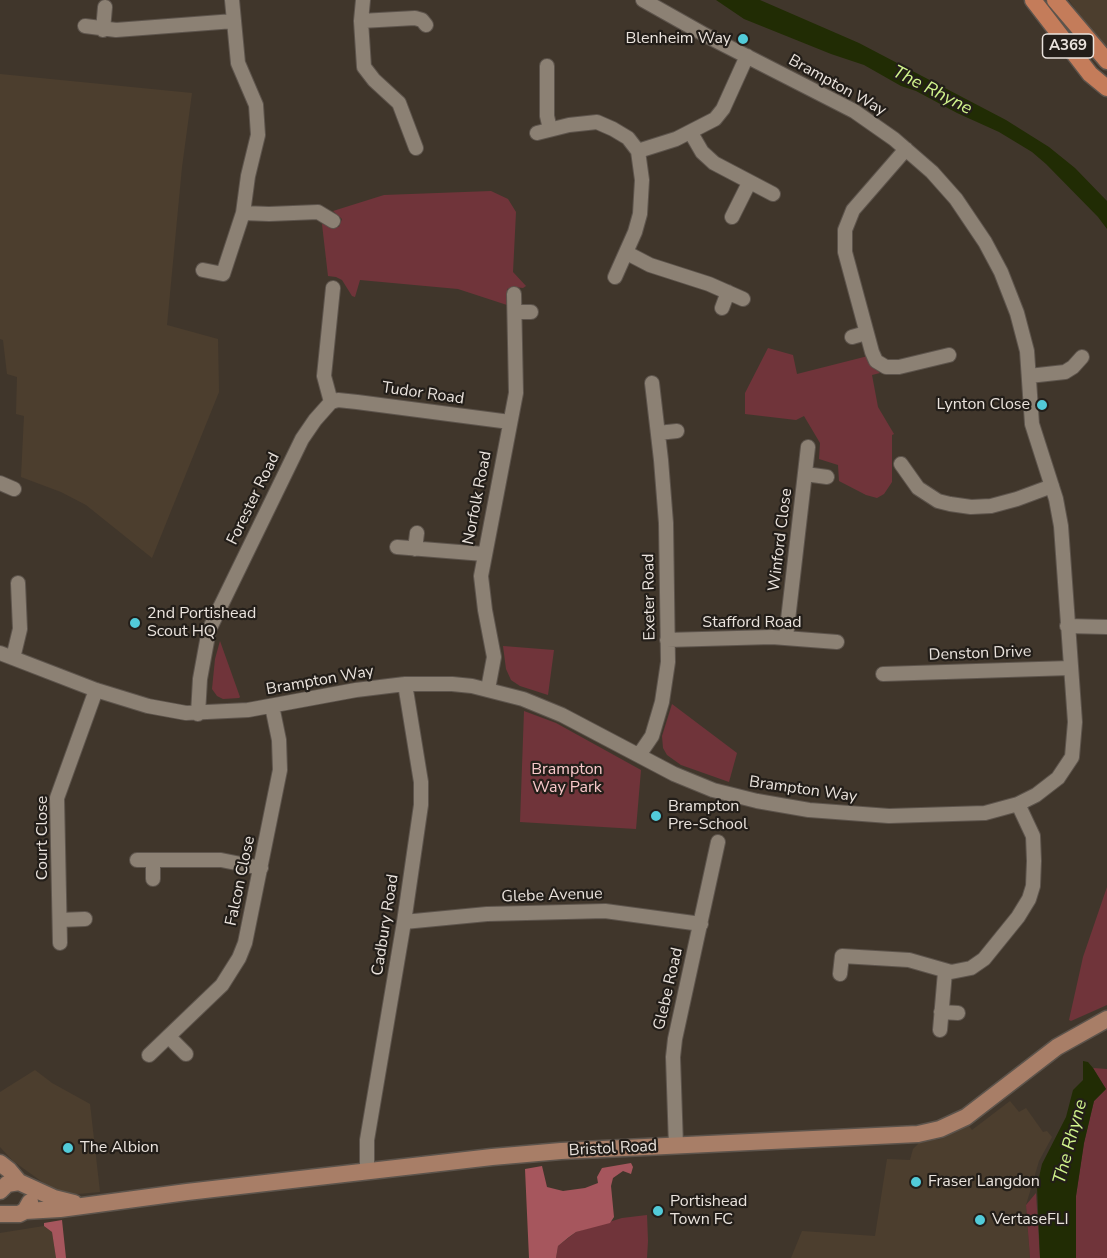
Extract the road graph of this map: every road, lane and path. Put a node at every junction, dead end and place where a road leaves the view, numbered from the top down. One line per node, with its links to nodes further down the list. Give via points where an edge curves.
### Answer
1 (232, 0): 7 (street)
2 (363, 0): 8 (street)
3 (643, 0): 12 (street, Brampton Way)
4 (1033, 0): 15 (main road, A369, via 1090,74)
5 (1055, 0): 13 (main road, A369)
6 (105, 6): 11 (street)
7 (234, 21): 11 (street); 23 (street, via 238,63 254,97 259,122)
8 (361, 21): 9 (street, via 416,18); 17 (street, via 364,67 399,103)
9 (426, 25)
10 (85, 26): 11 (street)
11 (103, 30)
12 (747, 56): 16 (street, via 719,113); 18 (street, Brampton Way, via 854,111)
13 (1107, 61)
14 (547, 66): 19 (street, via 544,131 600,123 628,138)
15 (1107, 88)
16 (691, 133): 19 (street); 20 (street, via 714,163)
17 (416, 148)
18 (906, 149): 37 (street, via 852,210 845,230 845,252); 41 (street, Brampton Way, via 956,200 993,256 1020,321)
19 (638, 151): 25 (street, via 641,210)
20 (749, 183): 21 (street); 24 (street)
21 (773, 194)
22 (328, 200): 23 (street, via 328,218 313,212)
23 (243, 213): 27 (street)
24 (732, 217)
25 (627, 253): 28 (street); 31 (street)
26 (203, 270): 27 (street)
27 (223, 274): 29 (street)
28 (615, 277)
29 (236, 281)
30 (333, 288): 43 (street, via 338,305 324,376)
31 (728, 292): 33 (street); 34 (street)
32 (514, 294): 35 (street, Norfolk Road)
33 (743, 299)
34 (722, 308)
35 (515, 312): 36 (street); 44 (street, Norfolk Road, via 516,393)
36 (531, 312)
37 (866, 333): 38 (street); 39 (street, via 876,361 886,366 909,366)
38 (852, 337)
39 (949, 355)
40 (1078, 367): 41 (street)
41 (1029, 376): 52 (street, Brampton Way, via 1032,424)
42 (652, 383): 46 (street, Exeter Road)
43 (331, 402): 44 (street, Tudor Road); 71 (street, Forester Road, via 302,439 212,624 203,660)
44 (510, 422): 57 (street, Norfolk Road)
45 (676, 431): 46 (street)
46 (658, 434): 62 (street, Exeter Road, via 666,524)
47 (808, 447): 49 (street, Winford Close)
48 (902, 464): 52 (street, via 918,488 950,504 991,506)
49 (805, 474): 50 (street); 61 (street, Winford Close)
50 (827, 477)
51 (0, 483): 53 (street)
52 (1052, 486): 59 (street, Brampton Way, via 1061,526)
53 (14, 489)
54 (417, 533): 56 (street)
55 (397, 547): 56 (street)
56 (415, 549): 57 (street)
57 (484, 554): 68 (street, Norfolk Road, via 482,591 494,657)
58 (18, 583): 64 (street, Brampton Way, via 20,629)
59 (1067, 626): 60 (street); 65 (street, Brampton Way)
60 (1107, 627)
61 (786, 637): 62 (street, Stafford Road); 63 (street, Stafford Road)
62 (667, 640): 72 (street, Exeter Road, via 662,702 652,736)
63 (837, 642)
64 (7, 656): 69 (street, Brampton Way)
65 (1070, 668): 66 (street, Denston Drive); 73 (street, Brampton Way, via 1075,722 1072,757 1058,778)
66 (889, 679)
67 (405, 684): 68 (street, Brampton Way); 70 (street, Brampton Way); 81 (street, Cadbury Road, via 422,797)
68 (488, 689): 72 (street, Brampton Way, via 562,715)
69 (96, 690): 71 (street, Brampton Way, via 171,711); 80 (street, Court Close, via 57,798)
70 (272, 706): 71 (street, Brampton Way); 77 (street, Falcon Close, via 280,770)
71 (198, 714)
72 (639, 755): 73 (street, Brampton Way, via 713,790 809,810 882,816 956,815 985,813)
73 (1018, 804): 84 (street, via 1033,840 1034,874 1029,899 984,959 965,971)
74 (718, 842): 82 (street, Glebe Road)
75 (137, 860): 76 (street)
76 (153, 860): 77 (street, via 221,861); 78 (street)
77 (261, 868): 90 (street, Falcon Close, via 239,958 222,986)
78 (153, 879)
79 (85, 919): 80 (street)
80 (60, 920): 83 (street, Court Close)
81 (404, 922): 82 (street, Glebe Avenue, via 487,914 605,910); 95 (street, Cadbury Road, via 367,1140)
82 (701, 924): 93 (street, Glebe Road, via 673,1057)
83 (60, 943)
84 (945, 972): 85 (street, via 909,960 842,956); 86 (street)
85 (840, 974)
86 (941, 1012): 87 (street); 89 (street)
87 (958, 1013)
88 (1107, 1019): 93 (main road, Bristol Road, via 1057,1047 966,1118 940,1129 897,1136)
89 (940, 1030)
90 (169, 1037): 91 (street); 92 (street, Falcon Close)
91 (186, 1054)
92 (149, 1055)
93 (676, 1146): 95 (main road, Bristol Road, via 561,1151)
94 (0, 1163): 96 (main road)
95 (367, 1171): 98 (main road, Bristol Road)
96 (23, 1185): 97 (main road, via 7,1184); 98 (main road, via 54,1198); 99 (main road, via 31,1196 30,1202)
97 (0, 1191)
98 (87, 1205): 99 (main road, Bristol Road)
99 (10, 1211)

